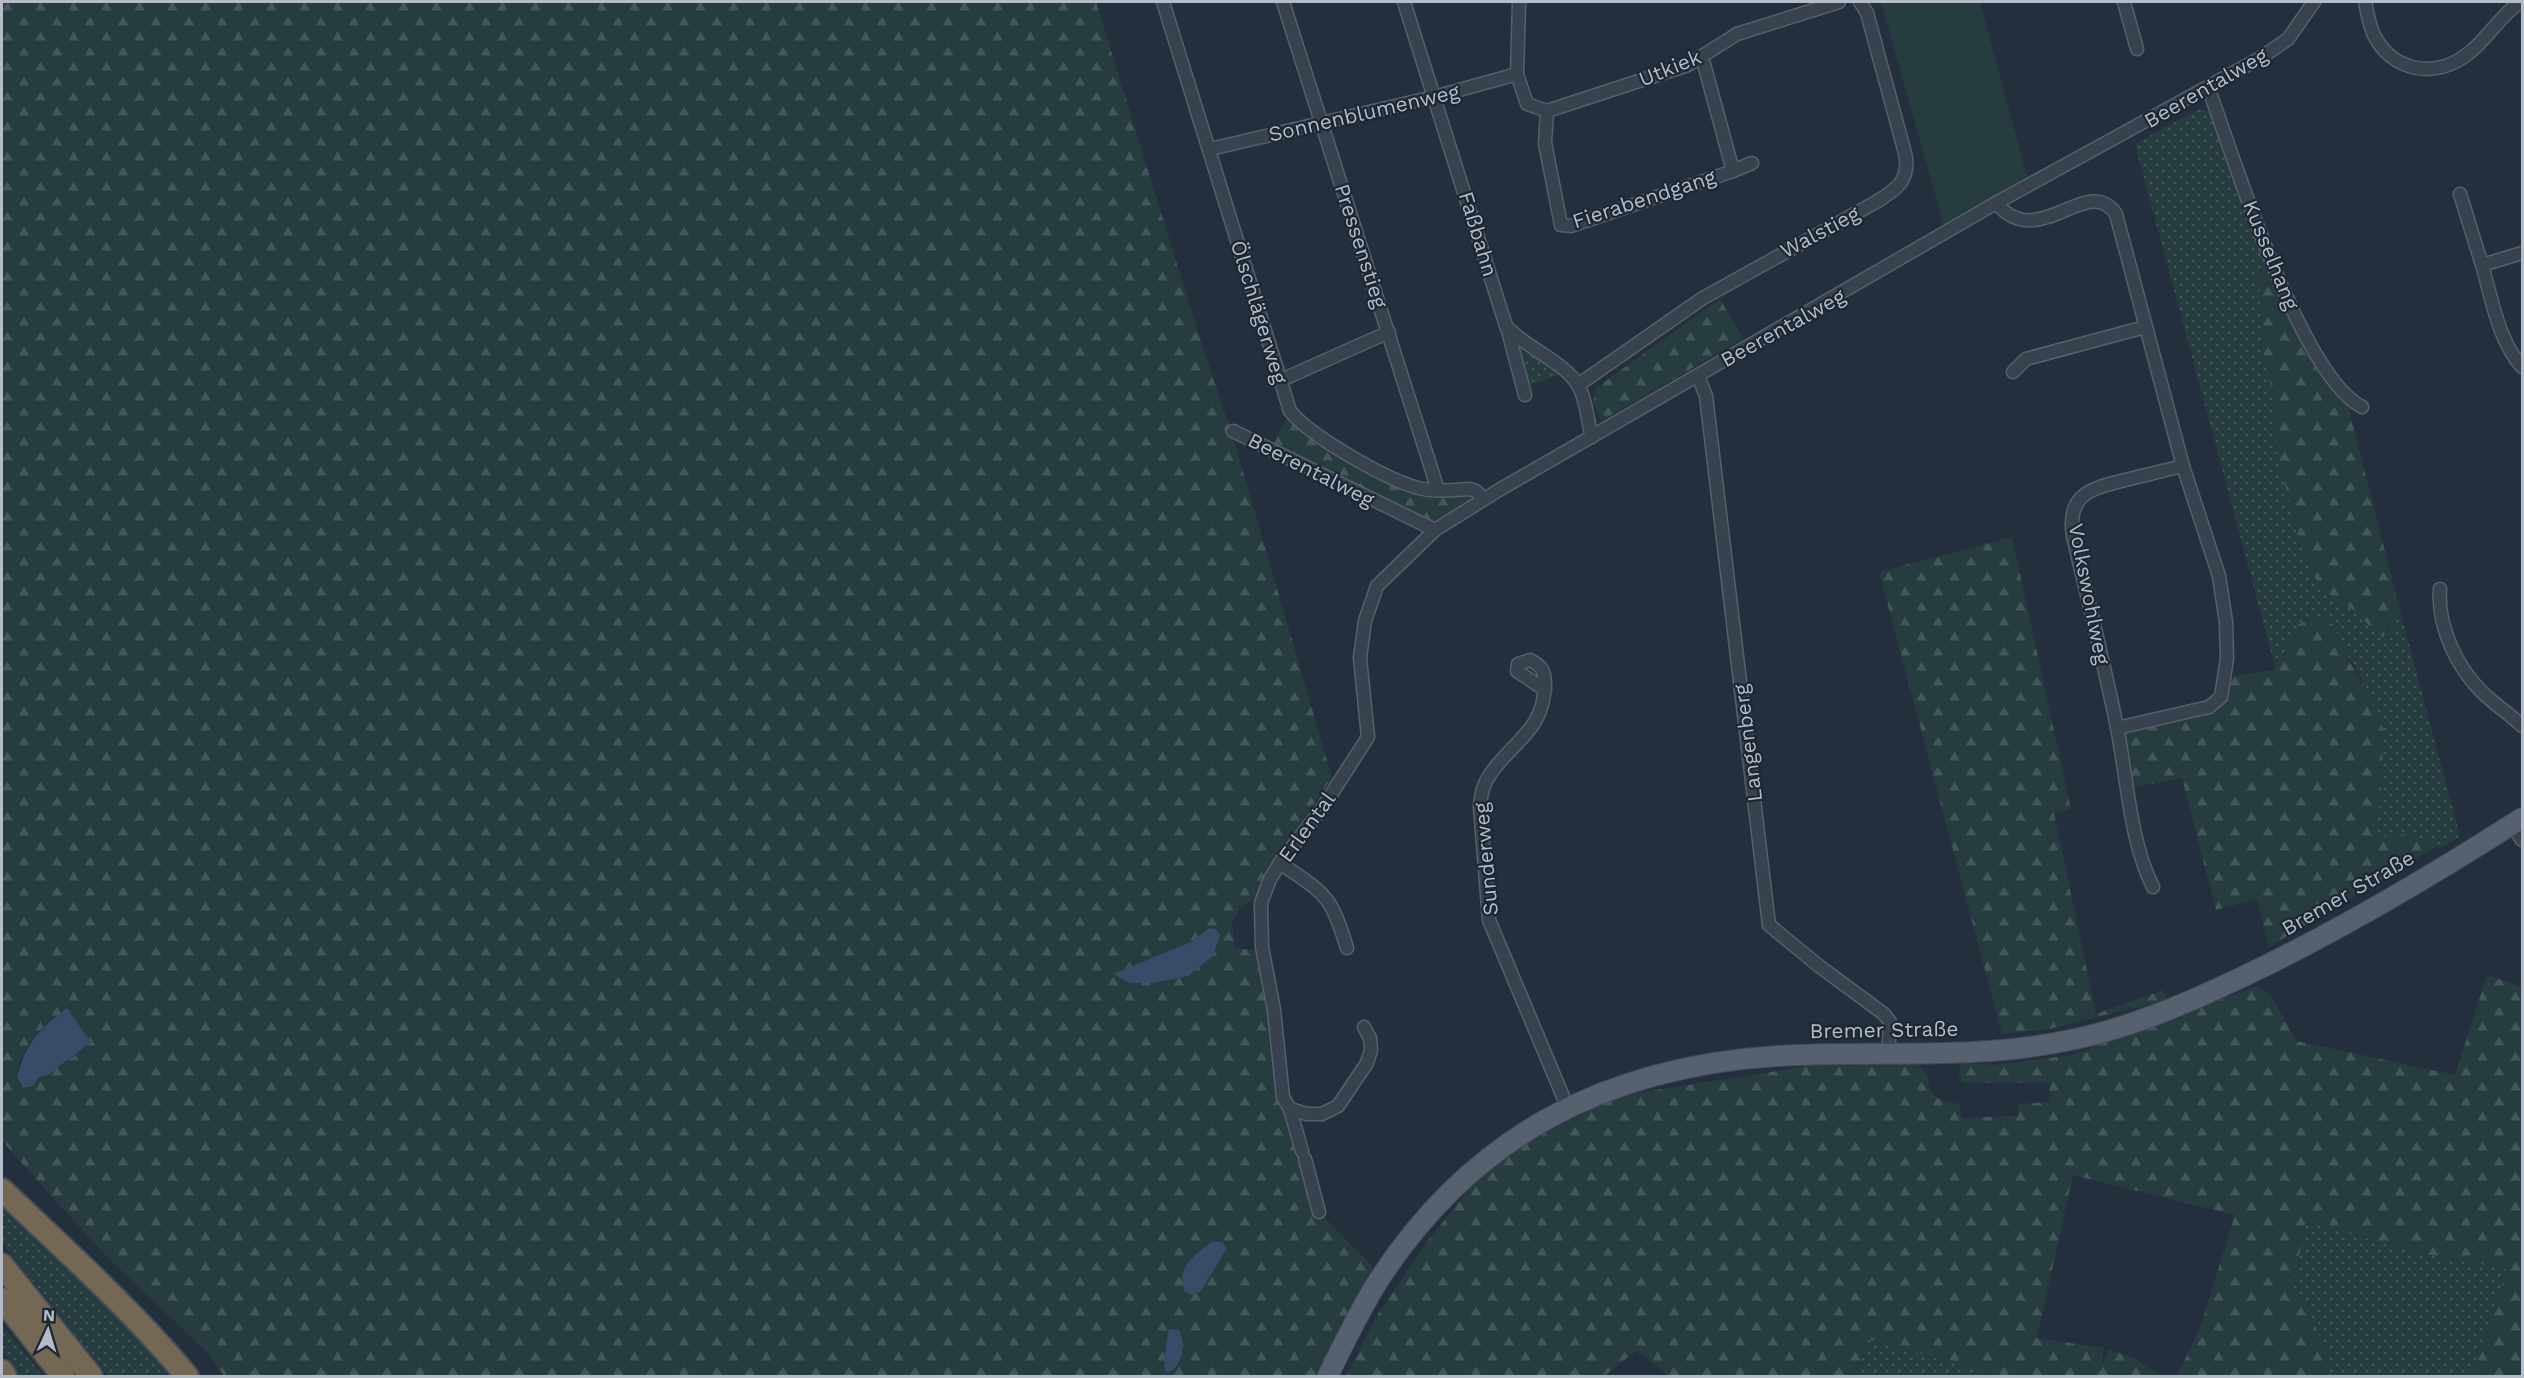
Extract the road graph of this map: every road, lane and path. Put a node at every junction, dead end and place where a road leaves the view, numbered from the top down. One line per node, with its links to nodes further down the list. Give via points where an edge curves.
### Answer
1 (1163, 2): 18 (street, Ölschlägerweg)
2 (1283, 2): 17 (street, Pressenstieg)
3 (1404, 2): 15 (street, Faßbahn)
4 (1519, 2): 13 (street)
5 (1839, 2): 12 (street, Utkiek, via 1737,34)
6 (1860, 2): 32 (street, Walstieg, via 1867,13 1907,159 1900,185 1703,298)
7 (2124, 2): 11 (street)
8 (2314, 2): 14 (street, Beerentalweg, via 2288,39)
9 (2365, 2): 10 (street, via 2373,33 2385,51 2406,66 2430,70 2446,67 2470,53 2505,13)
10 (2520, 2)
11 (2137, 49)
12 (1700, 59): 16 (street, Utkiek); 20 (street)
13 (1517, 74): 15 (street, Sonnenblumenweg); 16 (street, via 1527,104)
14 (2208, 87): 22 (street, Beerentalweg); 34 (street, Kusselhang, via 2284,294 2320,359 2350,400)
15 (1434, 97): 17 (street, Sonnenblumenweg); 25 (street, Faßbahn)
16 (1547, 111): 20 (street, Fierabendgang, via 1545,143 1561,225 1571,226)
17 (1322, 123): 18 (street, Sonnenblumenweg); 27 (street, Pressenstieg)
18 (1210, 149): 31 (street, Ölschlägerweg)
19 (1752, 163): 20 (street)
20 (1733, 171)
21 (2460, 194): 24 (street)
22 (1996, 203): 26 (street, via 2010,217 2024,222 2091,202 2108,205 2118,219); 30 (street, Beerentalweg)
23 (2523, 253): 24 (street)
24 (2482, 265): 28 (street, via 2499,324 2513,357)
25 (1506, 326): 32 (street); 33 (street, Faßbahn)
26 (2145, 327): 29 (street, via 2026,359); 37 (street)
27 (1389, 332): 31 (street); 38 (street, Pressenstieg)
28 (2522, 367)
29 (2013, 372)
30 (1698, 375): 36 (street, Beerentalweg); 50 (street, Langenberg, via 1706,396 1769,925 1884,1014 1890,1022)
31 (1279, 381): 38 (street, Ölschlägerweg, via 1290,411 1304,426 1389,477 1410,486)
32 (1578, 385): 36 (street)
33 (1525, 395)
34 (2362, 406)
35 (1233, 431): 40 (street, Beerentalweg)
36 (1592, 437): 39 (street, Beerentalweg)
37 (2183, 466): 44 (street, Volkswohlweg, via 2096,487 2083,495 2073,513 2073,536); 44 (street, via 2222,591 2227,659 2221,697 2210,707)
38 (1438, 490): 39 (street, Ölschlägerweg, via 1469,489)
39 (1484, 499): 40 (street, Beerentalweg)
40 (1435, 530): 46 (street, Erlental, via 1377,586 1365,621 1360,658 1368,737 1323,807)
41 (2440, 589): 43 (street, via 2439,604 2461,669)
42 (1545, 690): 51 (street, Sunderweg, via 1541,714 1491,773 1481,792 1480,807 1489,920)
43 (2523, 726)
44 (2117, 728): 47 (street, Volkswohlweg, via 2135,826)
45 (2519, 828): 50 (main road, Bremer Straße, via 2314,944 2121,1028 2018,1049)
46 (1280, 863): 48 (street, via 1324,893 1335,910); 52 (street, Erlental, via 1260,903 1259,919 1283,1097)
47 (2153, 887)
48 (1347, 948)
49 (1364, 1027): 52 (street, via 1371,1050 1367,1063 1338,1106 1322,1114)
50 (1888, 1055): 51 (main road, Bremer Straße, via 1816,1054 1729,1060 1619,1084)
51 (1567, 1106): 62 (main road, Bremer Straße, via 1486,1159 1420,1225 1380,1279)
52 (1290, 1109): 54 (street, Erlental)
53 (2, 1190): 61 (highway, via 85,1268)
54 (1319, 1212)
55 (2, 1265): 60 (highway)
56 (2, 1299): 59 (highway)
57 (2, 1371): 58 (highway)
58 (5, 1377)
59 (63, 1377)
60 (91, 1377)
61 (187, 1377)
62 (1328, 1377)

